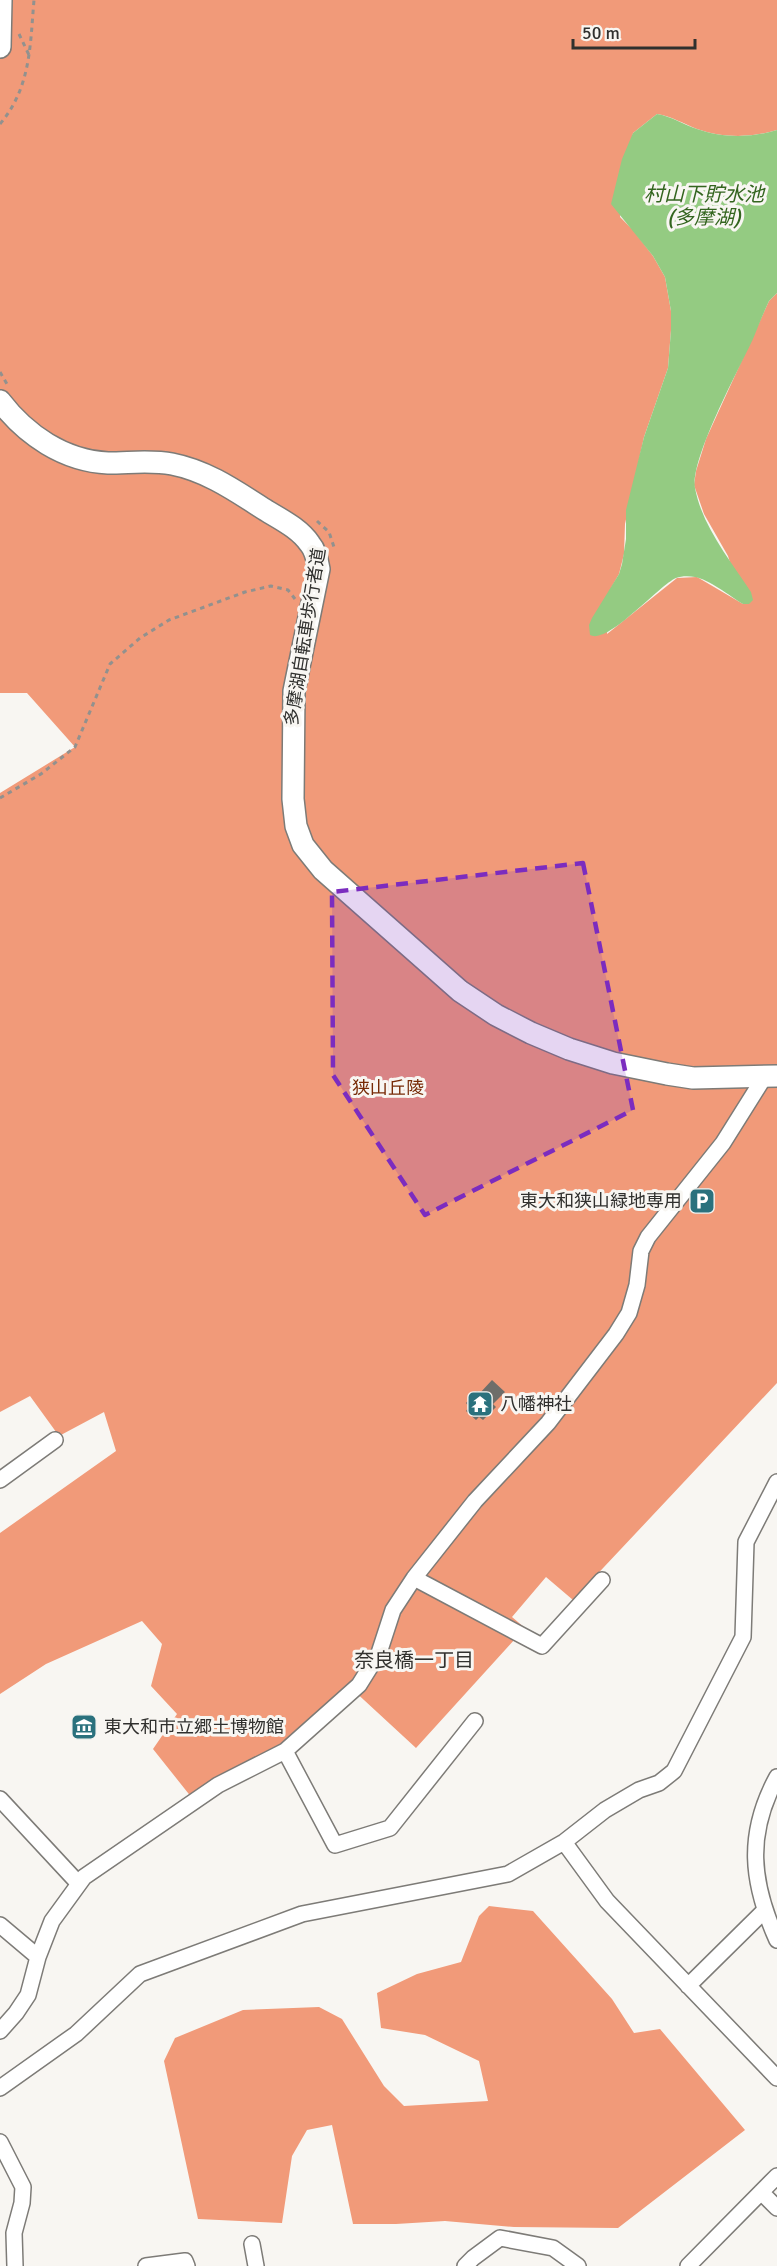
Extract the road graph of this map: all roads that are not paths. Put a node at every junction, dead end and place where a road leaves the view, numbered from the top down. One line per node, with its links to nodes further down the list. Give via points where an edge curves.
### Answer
1 (1, 0): 2 (street)
2 (0, 47)
3 (4, 393): 4 (street, via 23,427 46,445 107,463 153,462 192,469 290,525 309,542 319,569 294,691 296,826 303,845 323,870 391,932 460,991 496,1015 569,1049 613,1063 693,1078)
4 (771, 1076): 8 (street, via 648,1236 641,1251 637,1285 616,1334 548,1423 475,1501)
5 (55, 1440): 6 (street)
6 (0, 1480)
7 (777, 1482): 14 (street, via 746,1542 742,1637 674,1771 659,1783 605,1810)
8 (414, 1578): 9 (street, via 542,1646); 11 (street, via 393,1610 379,1653 359,1685)
9 (602, 1580)
10 (475, 1721): 11 (street, via 390,1828 335,1845)
11 (285, 1751): 15 (street, via 218,1785)
12 (777, 1777): 16 (street, via 764,1800 755,1845)
13 (0, 1799): 15 (street)
14 (564, 1842): 20 (street, via 607,1901); 23 (street, via 508,1874 302,1914 140,1974 76,2034)
15 (79, 1884): 19 (street, via 52,1921)
16 (764, 1911): 18 (street); 20 (street)
17 (0, 1925): 19 (street)
18 (777, 1940)
19 (38, 1957): 21 (street, via 28,1995)
20 (688, 1986): 22 (street)
21 (0, 2031)
22 (777, 2078)
23 (0, 2088)
24 (0, 2142): 31 (street, via 23,2187 14,2233)
25 (777, 2176): 26 (street)
26 (761, 2193): 27 (street); 30 (street)
27 (777, 2208)
28 (252, 2244): 34 (street)
29 (473, 2263): 35 (street, via 500,2238 553,2248)
30 (694, 2264)
31 (15, 2266)
32 (146, 2266): 33 (street, via 185,2260)
33 (186, 2266)
34 (256, 2266)
35 (578, 2266)

